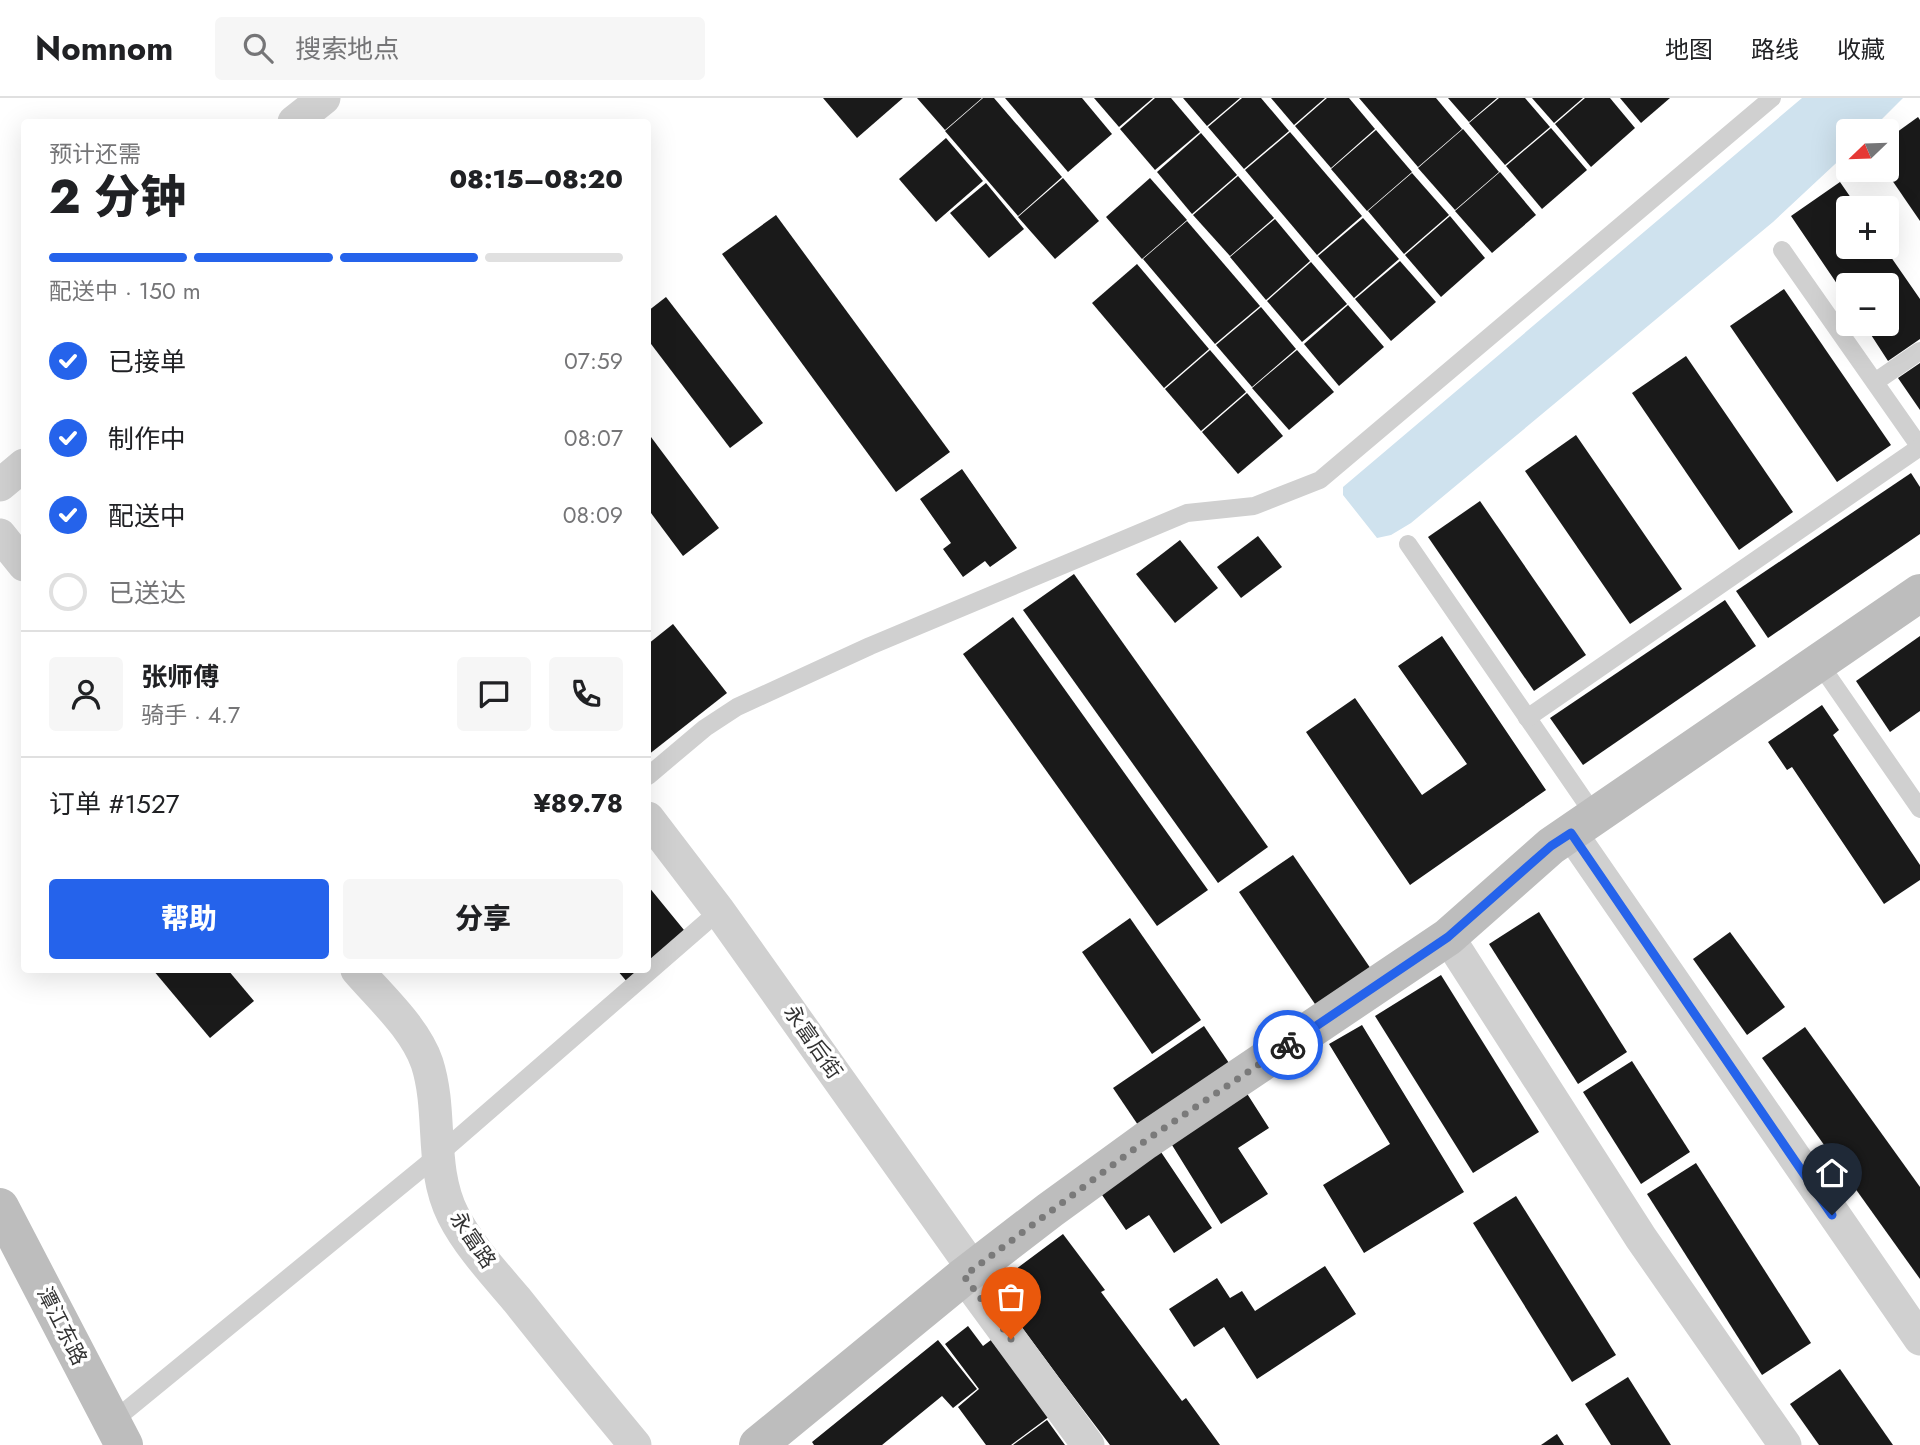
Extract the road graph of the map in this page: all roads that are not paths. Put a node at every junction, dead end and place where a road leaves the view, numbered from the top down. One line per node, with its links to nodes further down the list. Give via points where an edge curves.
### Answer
1 (324, 98): 3 (street)
2 (1772, 98): 16 (lane, via 1320,480 1254,506 1186,513 857,652 737,707)
3 (298, 119)
4 (1782, 250): 6 (lane)
5 (1920, 351): 6 (lane)
6 (1874, 382): 7 (lane)
7 (1920, 447): 15 (lane)
8 (21, 468): 9 (street)
9 (0, 485)
10 (0, 536): 12 (street)
11 (1408, 544): 15 (lane)
12 (21, 561)
13 (1920, 593): 14 (street)
14 (1819, 663): 17 (lane); 19 (street)
15 (1527, 718): 19 (lane)
16 (651, 773)
17 (1920, 809)
18 (651, 822): 20 (street, 永富后街)
19 (1583, 824): 21 (street, via 1551,846); 28 (street, via 1708,1036)
20 (719, 911): 22 (lane); 27 (street, 永富后街)
21 (1448, 937): 27 (street, via 1145,1141); 33 (street, via 1641,1238)
22 (651, 970)
23 (360, 973): 25 (street, 永富路, via 415,1039 427,1063)
24 (648, 973): 25 (lane)
25 (437, 1156): 29 (lane); 30 (street, 永富路, via 454,1216 493,1271)
26 (0, 1207): 29 (street, 潭江东路)
27 (969, 1273): 31 (street); 32 (street, 永富后街)
28 (1920, 1339)
29 (118, 1434)
30 (635, 1445)
31 (758, 1445)
32 (1088, 1445)
33 (1785, 1445)

